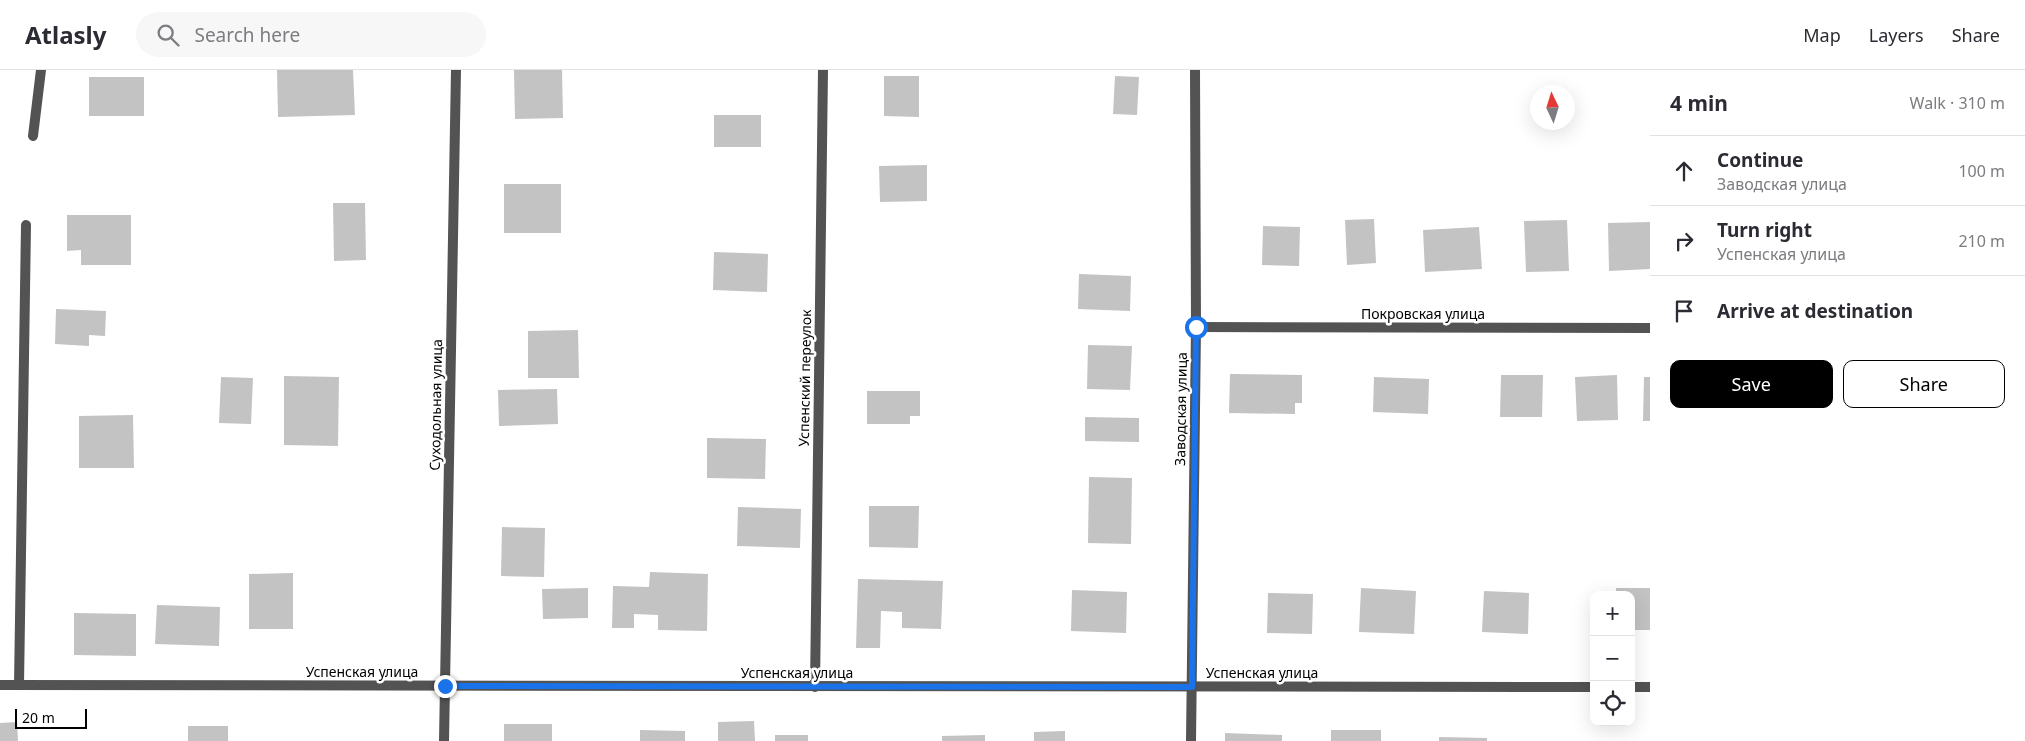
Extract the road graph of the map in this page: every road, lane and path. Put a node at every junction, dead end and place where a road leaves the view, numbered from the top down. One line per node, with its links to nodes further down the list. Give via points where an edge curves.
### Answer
1 (42, 70): 5 (street)
2 (456, 70): 11 (street, Суходольная улица)
3 (823, 70): 13 (street, Успенский переулок)
4 (1194, 70): 7 (street, Заводская улица)
5 (33, 136)
6 (26, 225): 10 (street)
7 (1196, 327): 8 (street, Покровская улица); 14 (street, Заводская улица)
8 (1650, 328)
9 (0, 685): 10 (street, Успенская улица)
10 (18, 686): 11 (street, Успенская улица)
11 (445, 686): 13 (street, Успенская улица); 17 (street, Суходольная улица)
12 (1650, 686): 16 (street)
13 (815, 687): 14 (street, Успенская улица)
14 (1192, 687): 15 (street, Успенская улица); 18 (street, Заводская улица)
15 (1590, 687)
16 (1635, 687)
17 (444, 741)
18 (1191, 741)

